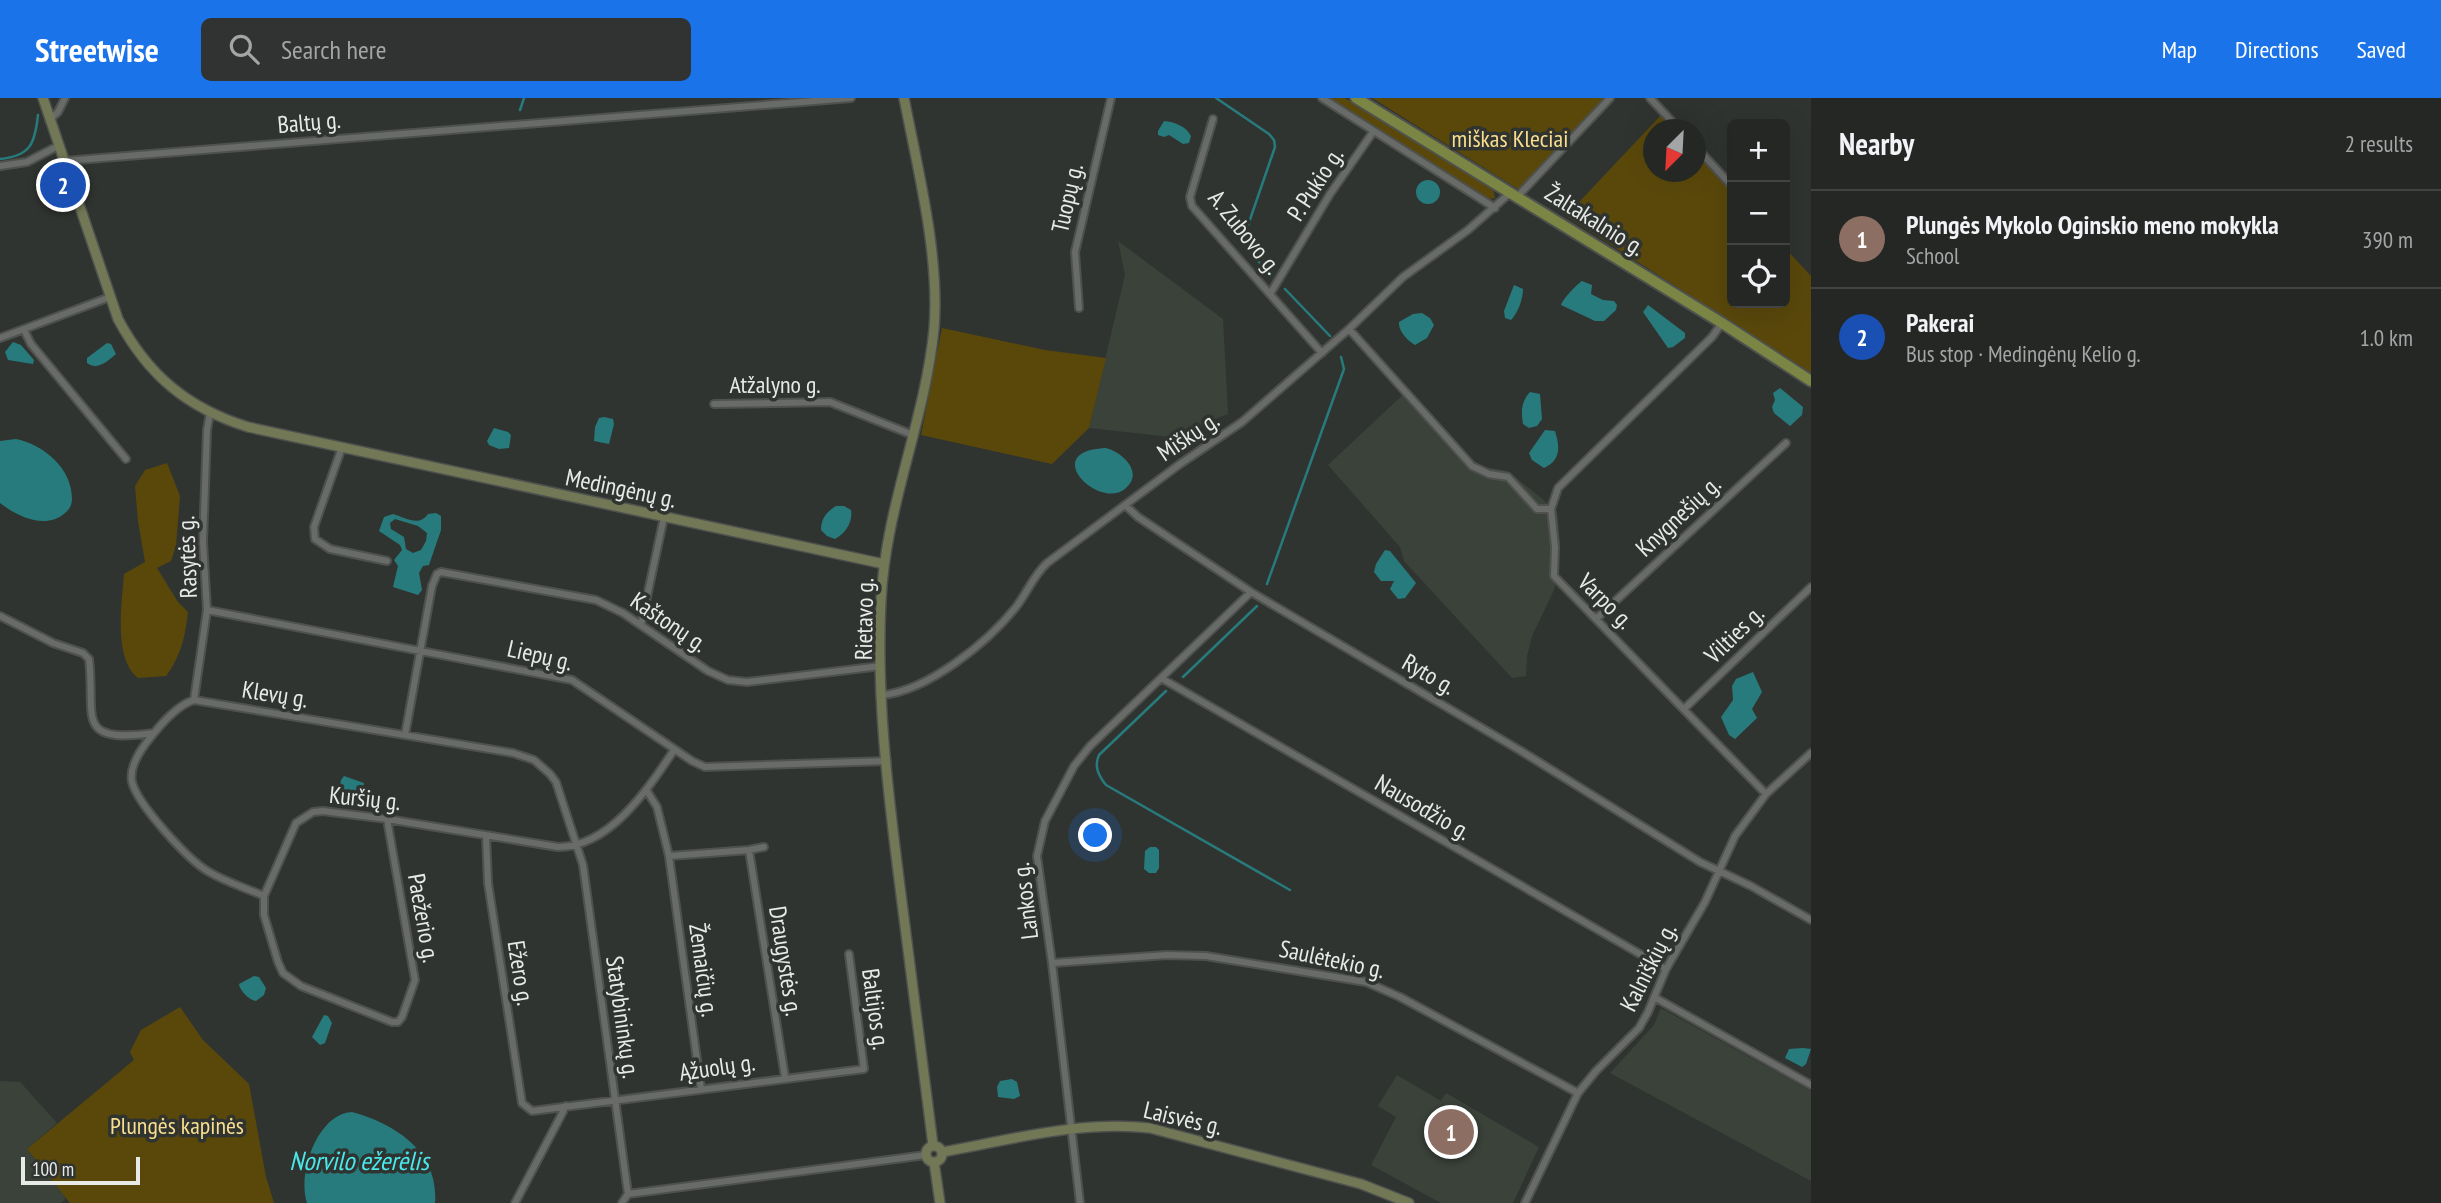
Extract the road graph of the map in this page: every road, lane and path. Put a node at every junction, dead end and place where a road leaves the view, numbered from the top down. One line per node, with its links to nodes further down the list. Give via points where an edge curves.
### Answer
1 (43, 98): 12 (street, Medingėnų g.)
2 (65, 98): 12 (street)
3 (851, 98): 16 (street, Baltų g.)
4 (904, 98): 32 (street, Rietavo g., via 934,287 933,332)
5 (1111, 98): 23 (street, Tuopų g., via 1075,252)
6 (1322, 98): 13 (street)
7 (1356, 98): 19 (main road, Žaltakalnio g.)
8 (1610, 98): 19 (street, Miškų g.)
9 (1650, 98): 11 (street)
10 (1213, 119): 21 (street, A. Zubovo g., via 1192,206)
11 (1670, 119)
12 (49, 120): 14 (street, Medingėnų g.)
13 (1373, 132): 20 (street); 21 (street, P. Pukio g.)
14 (58, 146): 16 (street, Medingėnų g.); 17 (street, via 27,162)
15 (1706, 157): 18 (street)
16 (64, 161): 22 (street, Medingėnų g.)
17 (0, 166)
18 (1728, 182)
19 (1514, 195): 20 (street, Miškų g.); 24 (main road, Žaltakalnio g.)
20 (1495, 208): 25 (street, Miškų g., via 1404,277)
21 (1270, 295): 28 (street, A. Zubovo g.)
22 (110, 298): 26 (street); 31 (street, Medingėnų g., via 126,334 147,362 178,393)
23 (1079, 308)
24 (1723, 323): 29 (main road, Žaltakalnio g.); 37 (street, via 1559,488)
25 (1349, 329): 28 (street, Miškų g.); 37 (street, via 1472,466 1508,477 1536,509)
26 (24, 330): 27 (street); 35 (street)
27 (0, 338)
28 (1322, 353): 36 (street, Miškų g., via 1242,422)
29 (1811, 381)
30 (714, 404): 32 (street, Atžalyno g., via 830,402)
31 (210, 413): 34 (street, Medingėnų g., via 248,427); 43 (street, Rasytės g., via 203,542)
32 (913, 435): 40 (street, Rietavo g.)
33 (1786, 443): 45 (street, Knygnešių g.)
34 (346, 447): 38 (street, Medingėnų g.); 39 (street, via 314,527 316,539 330,549)
35 (126, 459)
36 (1125, 505): 42 (street, Ryto g.); 50 (street, Miškų g., via 1041,569 1016,607 968,654 925,681)
37 (1552, 509): 45 (street, Varpo g., via 1554,576)
38 (664, 517): 40 (street, Medingėnų g.); 46 (street)
39 (387, 561)
40 (884, 564): 48 (street, Rietavo g.)
41 (1811, 587): 52 (street, Vilties g.)
42 (1251, 592): 49 (street, Lankos g.); 66 (street, Ryto g.)
43 (207, 610): 47 (street, Liepų g.); 51 (street, Rasytės g.)
44 (0, 617): 53 (street, via 89,659 89,708 100,729 124,737)
45 (1597, 618): 52 (street, Varpo g.)
46 (641, 625): 47 (street, Kaštonų g., via 596,600 447,572 437,575 432,586); 48 (street, Kaštonų g., via 708,671 737,682)
47 (419, 651): 54 (street); 55 (street, Liepų g., via 572,680)
48 (881, 666): 50 (street, Rietavo g.)
49 (1161, 678): 70 (street, Lankos g., via 1090,746 1045,821 1037,856); 71 (street, Nausodžio g.)
50 (883, 695): 57 (street, Rietavo g.)
51 (194, 700): 53 (street, via 178,708); 54 (street, Klevų g.)
52 (1684, 709): 59 (street, Varpo g.)
53 (154, 733): 67 (street, via 138,755 132,774 140,798 169,836 206,871)
54 (405, 735): 62 (street, Klevų g., via 534,760 556,782)
55 (674, 750): 57 (street, Liepų g., via 705,766); 58 (street)
56 (1811, 752): 59 (street, Kalniškių g.)
57 (887, 761): 82 (street, Rietavo g.)
58 (647, 791): 62 (street, via 596,838); 65 (street, Žemaičių g., via 657,807)
59 (1766, 794): 66 (street, Kalniškių g., via 1735,836)
60 (387, 819): 61 (street, Kuršių g.); 67 (street, Kuršių g., via 323,811 303,816); 67 (street, Paežerio g., via 415,980 398,1021 301,986 283,973 264,915)
61 (486, 835): 62 (street, Kuršių g.); 80 (street, Ežero g., via 488,883 522,1103)
62 (576, 846): 78 (street, Statybininkų g., via 583,865)
63 (764, 846): 64 (street)
64 (750, 850): 65 (street); 74 (street, Draugystės g.)
65 (670, 856): 76 (street, Žemaičių g.)
66 (1718, 871): 68 (street, Ryto g.); 71 (street, Kalniškių g.)
67 (264, 896)
68 (1811, 919)
69 (849, 954): 73 (street, Baltijos g.)
70 (1052, 963): 77 (street, Saulėtekio g., via 1167,955 1206,957 1366,982); 81 (street, Lankos g.)
71 (1666, 969): 72 (street, Kalniškių g.)
72 (1654, 997): 75 (street); 77 (street, Kalniškių g., via 1639,1028)
73 (864, 1069): 74 (street, Ąžuolų g.)
74 (785, 1077): 76 (street, Ąžuolų g.)
75 (1811, 1085)
76 (701, 1089): 78 (street, Ąžuolų g.)
77 (1578, 1093): 92 (street, Kalniškių g.)
78 (615, 1101): 79 (street, Ąžuolų g.); 86 (street, Statybininkų g.)
79 (566, 1106): 80 (street, Ąžuolų g.); 87 (street)
80 (532, 1111)
81 (1070, 1129): 83 (street, Laisvės g.); 90 (street, Lankos g.); 91 (street, Laisvės g., via 1104,1125 1150,1128 1361,1184)
82 (933, 1146): 83 (street); 84 (street)
83 (942, 1152): 85 (street)
84 (926, 1155): 85 (street); 86 (street)
85 (934, 1162): 89 (street)
86 (628, 1194): 88 (street)
87 (515, 1203)
88 (622, 1203)
89 (940, 1203)
90 (1080, 1203)
91 (1409, 1203)
92 (1525, 1203)

